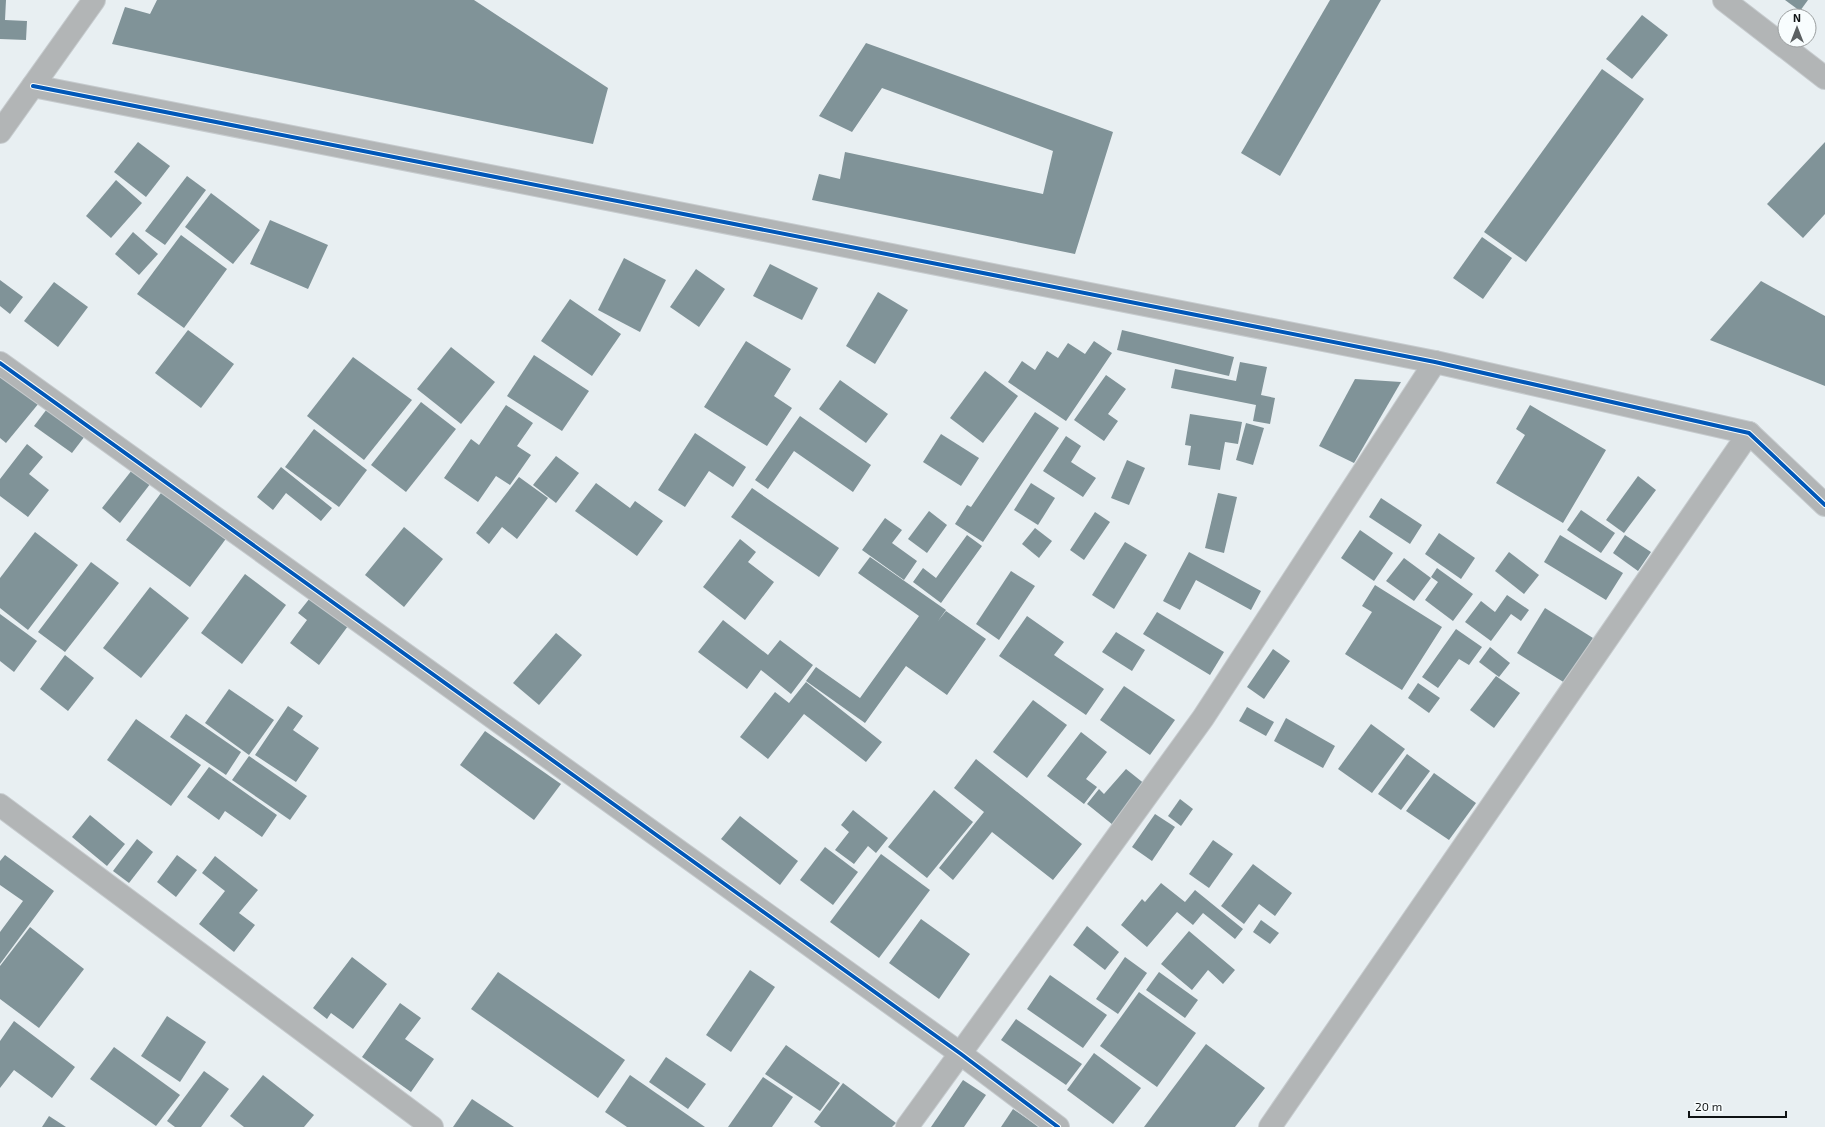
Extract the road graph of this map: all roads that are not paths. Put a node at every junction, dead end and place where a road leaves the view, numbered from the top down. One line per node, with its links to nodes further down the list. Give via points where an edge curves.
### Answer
1 (94, 0): 4 (street)
2 (1724, 0): 3 (street)
3 (1825, 78)
4 (33, 86): 5 (street); 6 (street)
5 (0, 132)
6 (1435, 362): 8 (street); 11 (street, via 1203,718)
7 (0, 363): 11 (street)
8 (1750, 433): 9 (street); 15 (street)
9 (1825, 505)
10 (0, 805): 12 (street)
11 (961, 1054): 13 (street); 14 (street)
12 (432, 1127)
13 (907, 1127)
14 (1058, 1127)
15 (1270, 1127)

